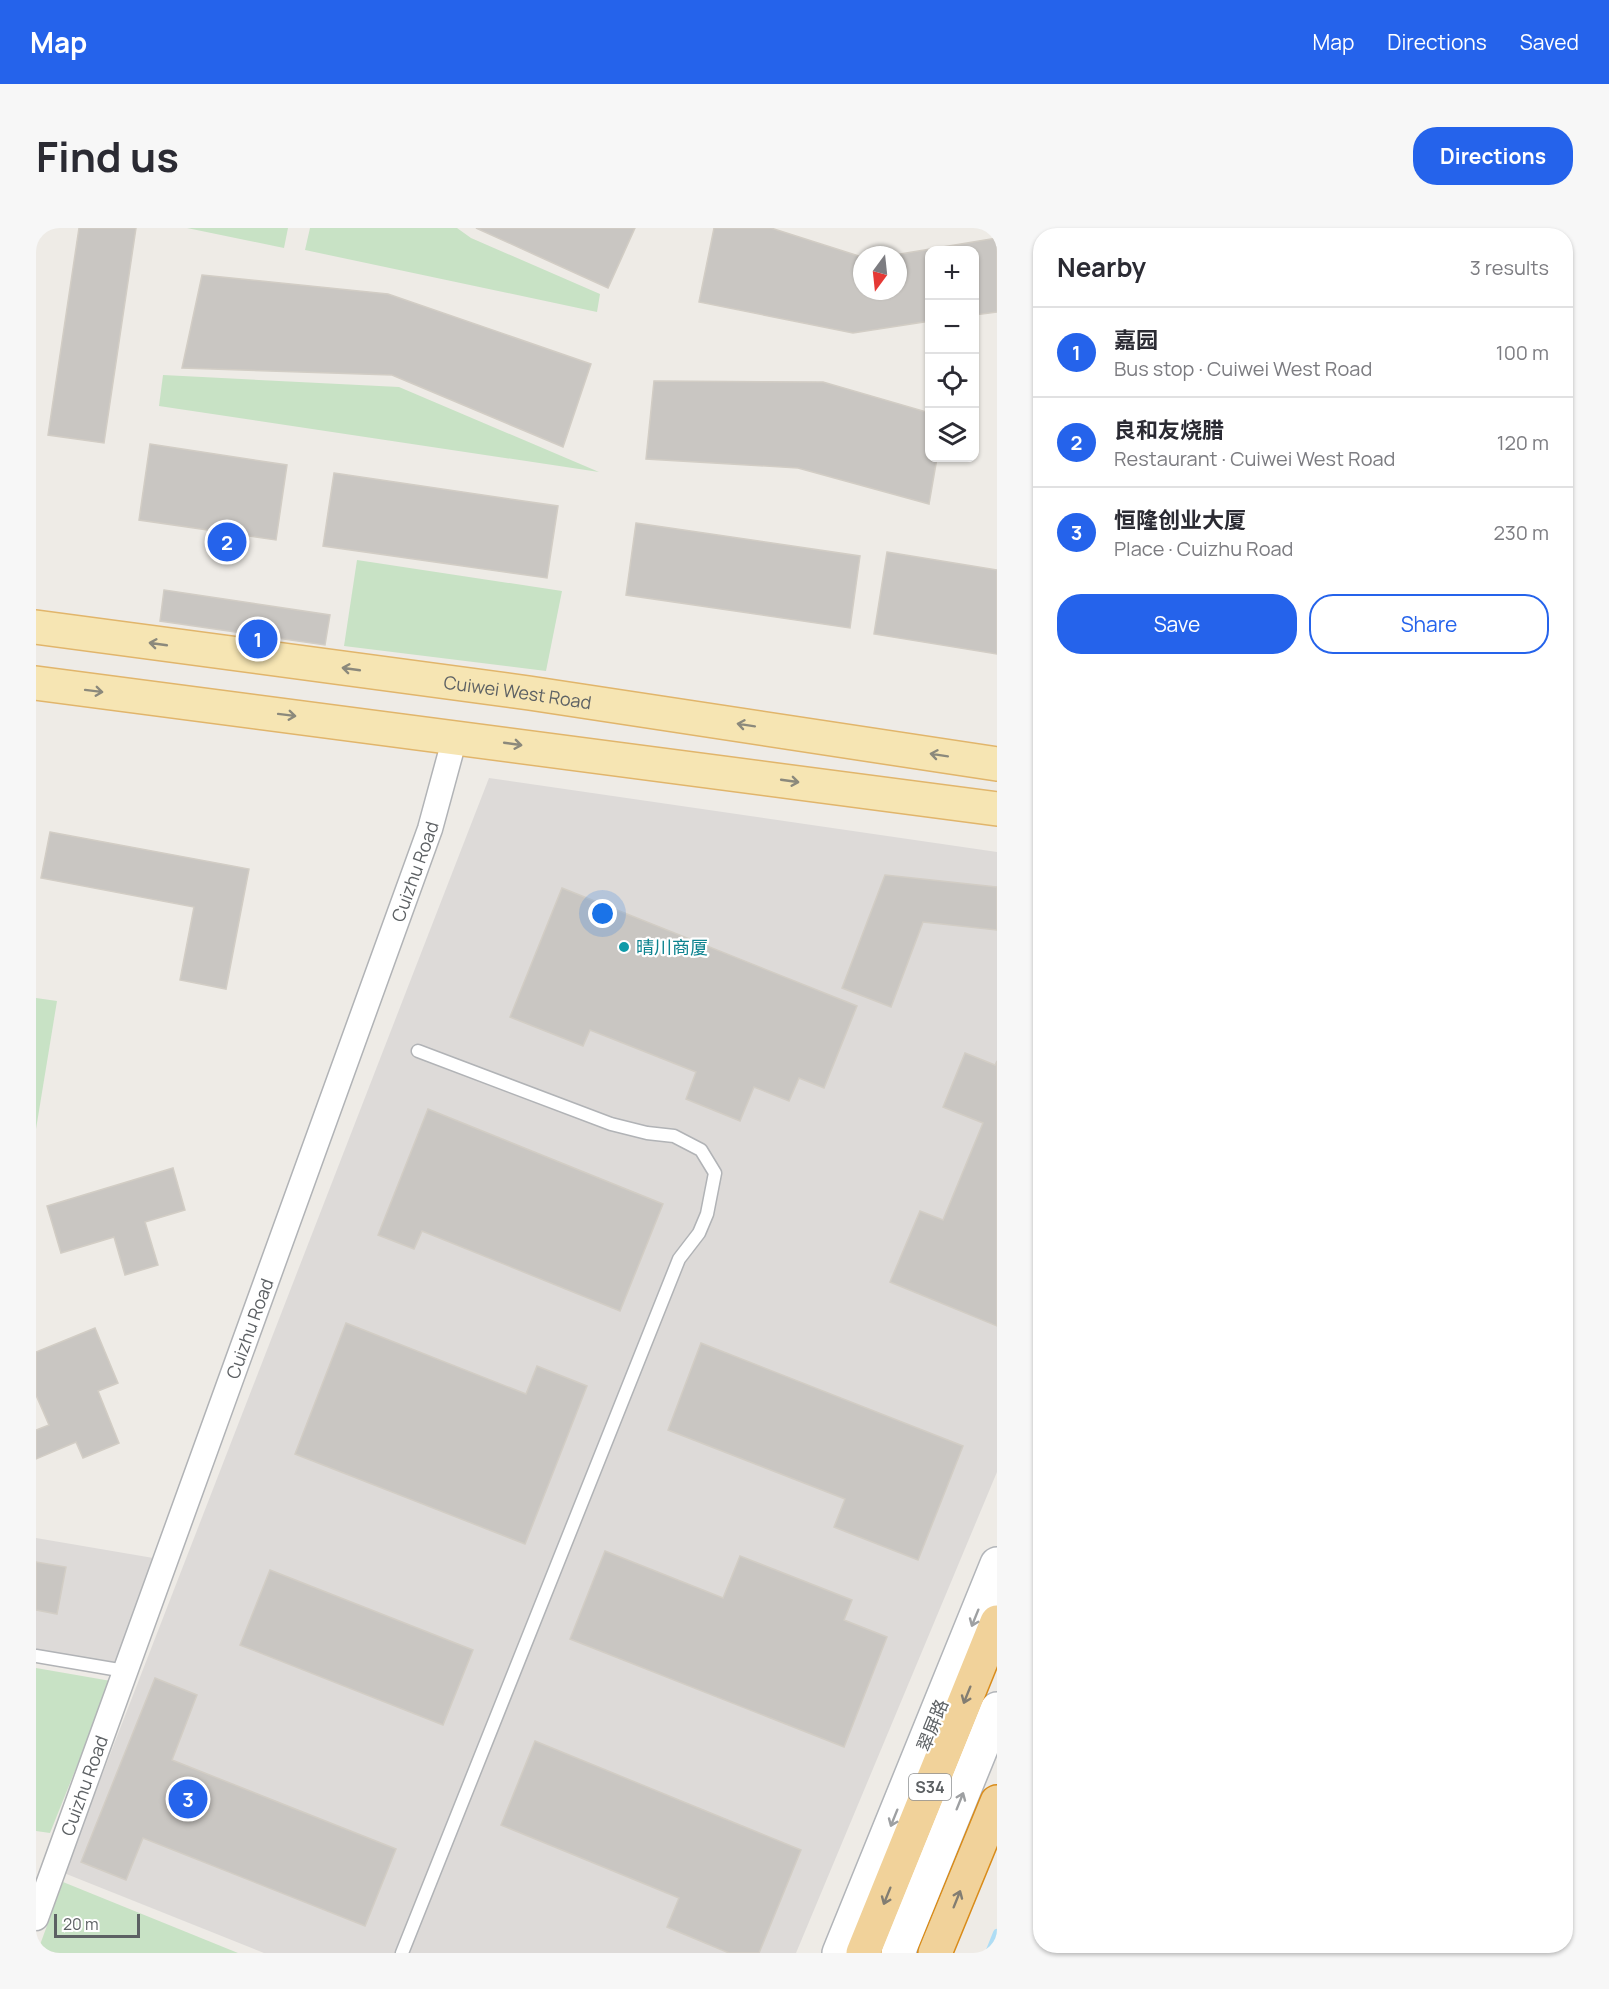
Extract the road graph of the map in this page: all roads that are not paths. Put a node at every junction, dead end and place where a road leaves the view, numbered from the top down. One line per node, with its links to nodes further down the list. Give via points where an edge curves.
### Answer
1 (36, 627): 4 (main road, Cuiwei West Road, one-way to 1, via 548,695)
2 (36, 683): 3 (main road, one-way to 3)
3 (455, 737): 5 (main road, one-way to 5); 10 (street, Cuizhu Road, via 430,829)
4 (997, 764)
5 (997, 809)
6 (418, 1051): 14 (lane, via 611,1124 674,1136 701,1150 715,1173 707,1214 699,1233 679,1259)
7 (997, 1564): 15 (main road, 翠屏路, one-way to 15)
8 (997, 1622): 16 (highway, S34, one-way to 16)
9 (36, 1656): 10 (lane)
10 (125, 1671): 13 (street, Cuizhu Road)
11 (997, 1710): 17 (main road, one-way to 11)
12 (997, 1802): 18 (highway, one-way to 12)
13 (36, 1918)
14 (402, 1953)
15 (839, 1953)
16 (864, 1953)
17 (898, 1953)
18 (935, 1953)

